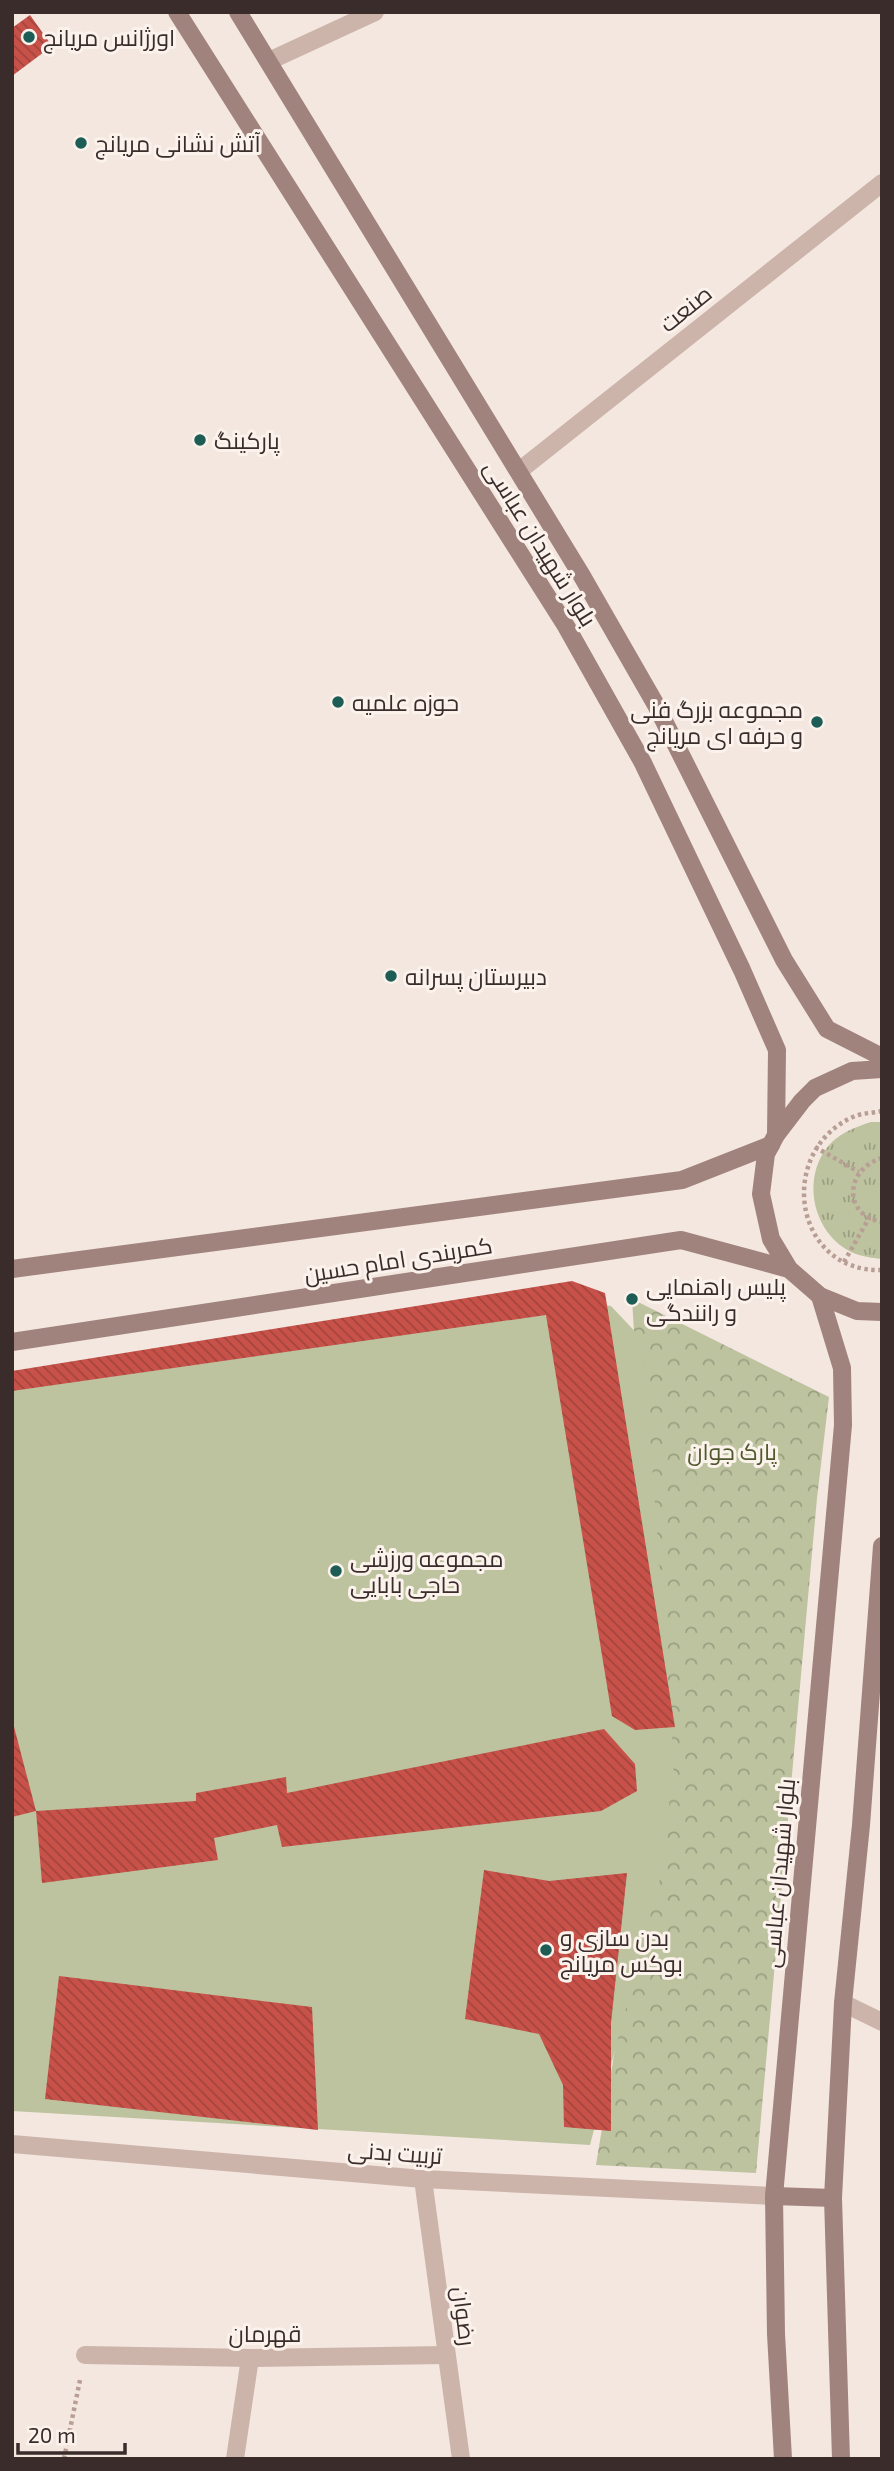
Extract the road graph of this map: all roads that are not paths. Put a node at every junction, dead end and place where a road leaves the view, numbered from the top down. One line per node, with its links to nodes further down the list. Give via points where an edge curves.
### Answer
1 (177, 12): 9 (main road, بلوار شهیدان عباسی, via 565,626 643,763 777,1050)
2 (238, 12): 4 (main road, بلوار شهیدان عباسی)
3 (375, 12): 4 (street)
4 (269, 61): 6 (main road, بلوار شهیدان عباسی)
5 (882, 183): 6 (street, صنعت)
6 (519, 471): 7 (main road, بلوار شهیدان عباسی, via 656,705 784,960 827,1029)
7 (882, 1057)
8 (882, 1069): 9 (main road, via 852,1071 815,1088)
9 (773, 1140): 10 (main road, کمربندی امام حسین, via 682,1180); 11 (main road, via 766,1154 761,1194 771,1238)
10 (12, 1269)
11 (789, 1269): 12 (main road); 14 (main road, کمربندی امام حسین, via 681,1240)
12 (820, 1296): 13 (main road, via 858,1311); 21 (main road, بلوار شهیدان عباسی, via 842,1368 842,1425)
13 (882, 1312)
14 (12, 1342)
15 (882, 1546): 16 (main road)
16 (881, 1554): 17 (main road)
17 (843, 2003): 18 (street); 22 (main road)
18 (882, 2022)
19 (12, 2144): 20 (street, تربیت بدنی)
20 (423, 2179): 21 (street, تربیت بدنی); 24 (street, رضوان)
21 (774, 2196): 22 (main road); 28 (main road, بلوار شهیدان عباسی)
22 (834, 2198): 29 (main road)
23 (85, 2355): 25 (street, قهرمان)
24 (445, 2355): 25 (street, قهرمان); 27 (street, رضوان)
25 (250, 2358): 26 (street)
26 (235, 2459)
27 (461, 2459)
28 (783, 2459)
29 (841, 2459)

